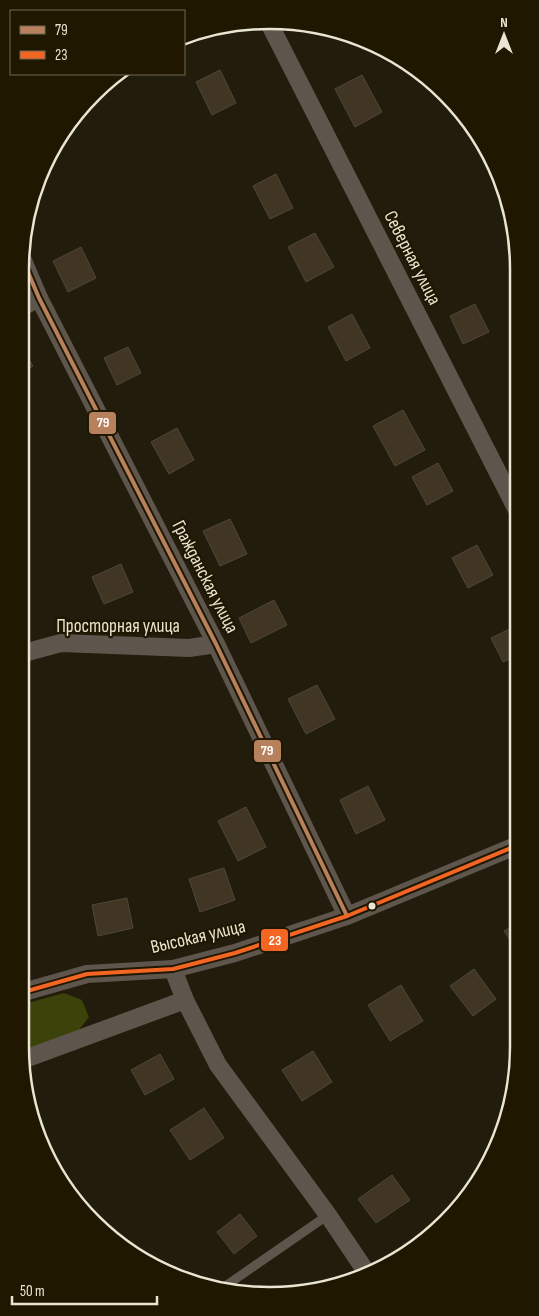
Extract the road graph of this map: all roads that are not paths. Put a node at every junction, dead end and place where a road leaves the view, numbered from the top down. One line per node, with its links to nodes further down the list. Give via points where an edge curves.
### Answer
1 (272, 29): 5 (street, Северная улица)
2 (29, 274): 3 (street, Гражданская улица)
3 (39, 298): 4 (street); 6 (street, Гражданская улица)
4 (29, 303)
5 (510, 496)
6 (216, 644): 7 (street, Просторная улица, via 189,648 61,643); 9 (street, Гражданская улица)
7 (29, 652)
8 (510, 847): 9 (street, Высокая улица)
9 (347, 916): 10 (street, Высокая улица, via 235,953)
10 (174, 969): 11 (street, Высокая улица, via 87,974); 12 (street)
11 (29, 990)
12 (185, 1000): 13 (street); 14 (street, via 218,1065)
13 (29, 1057)
14 (328, 1215): 15 (street); 16 (lane)
15 (364, 1268)
16 (229, 1284)

